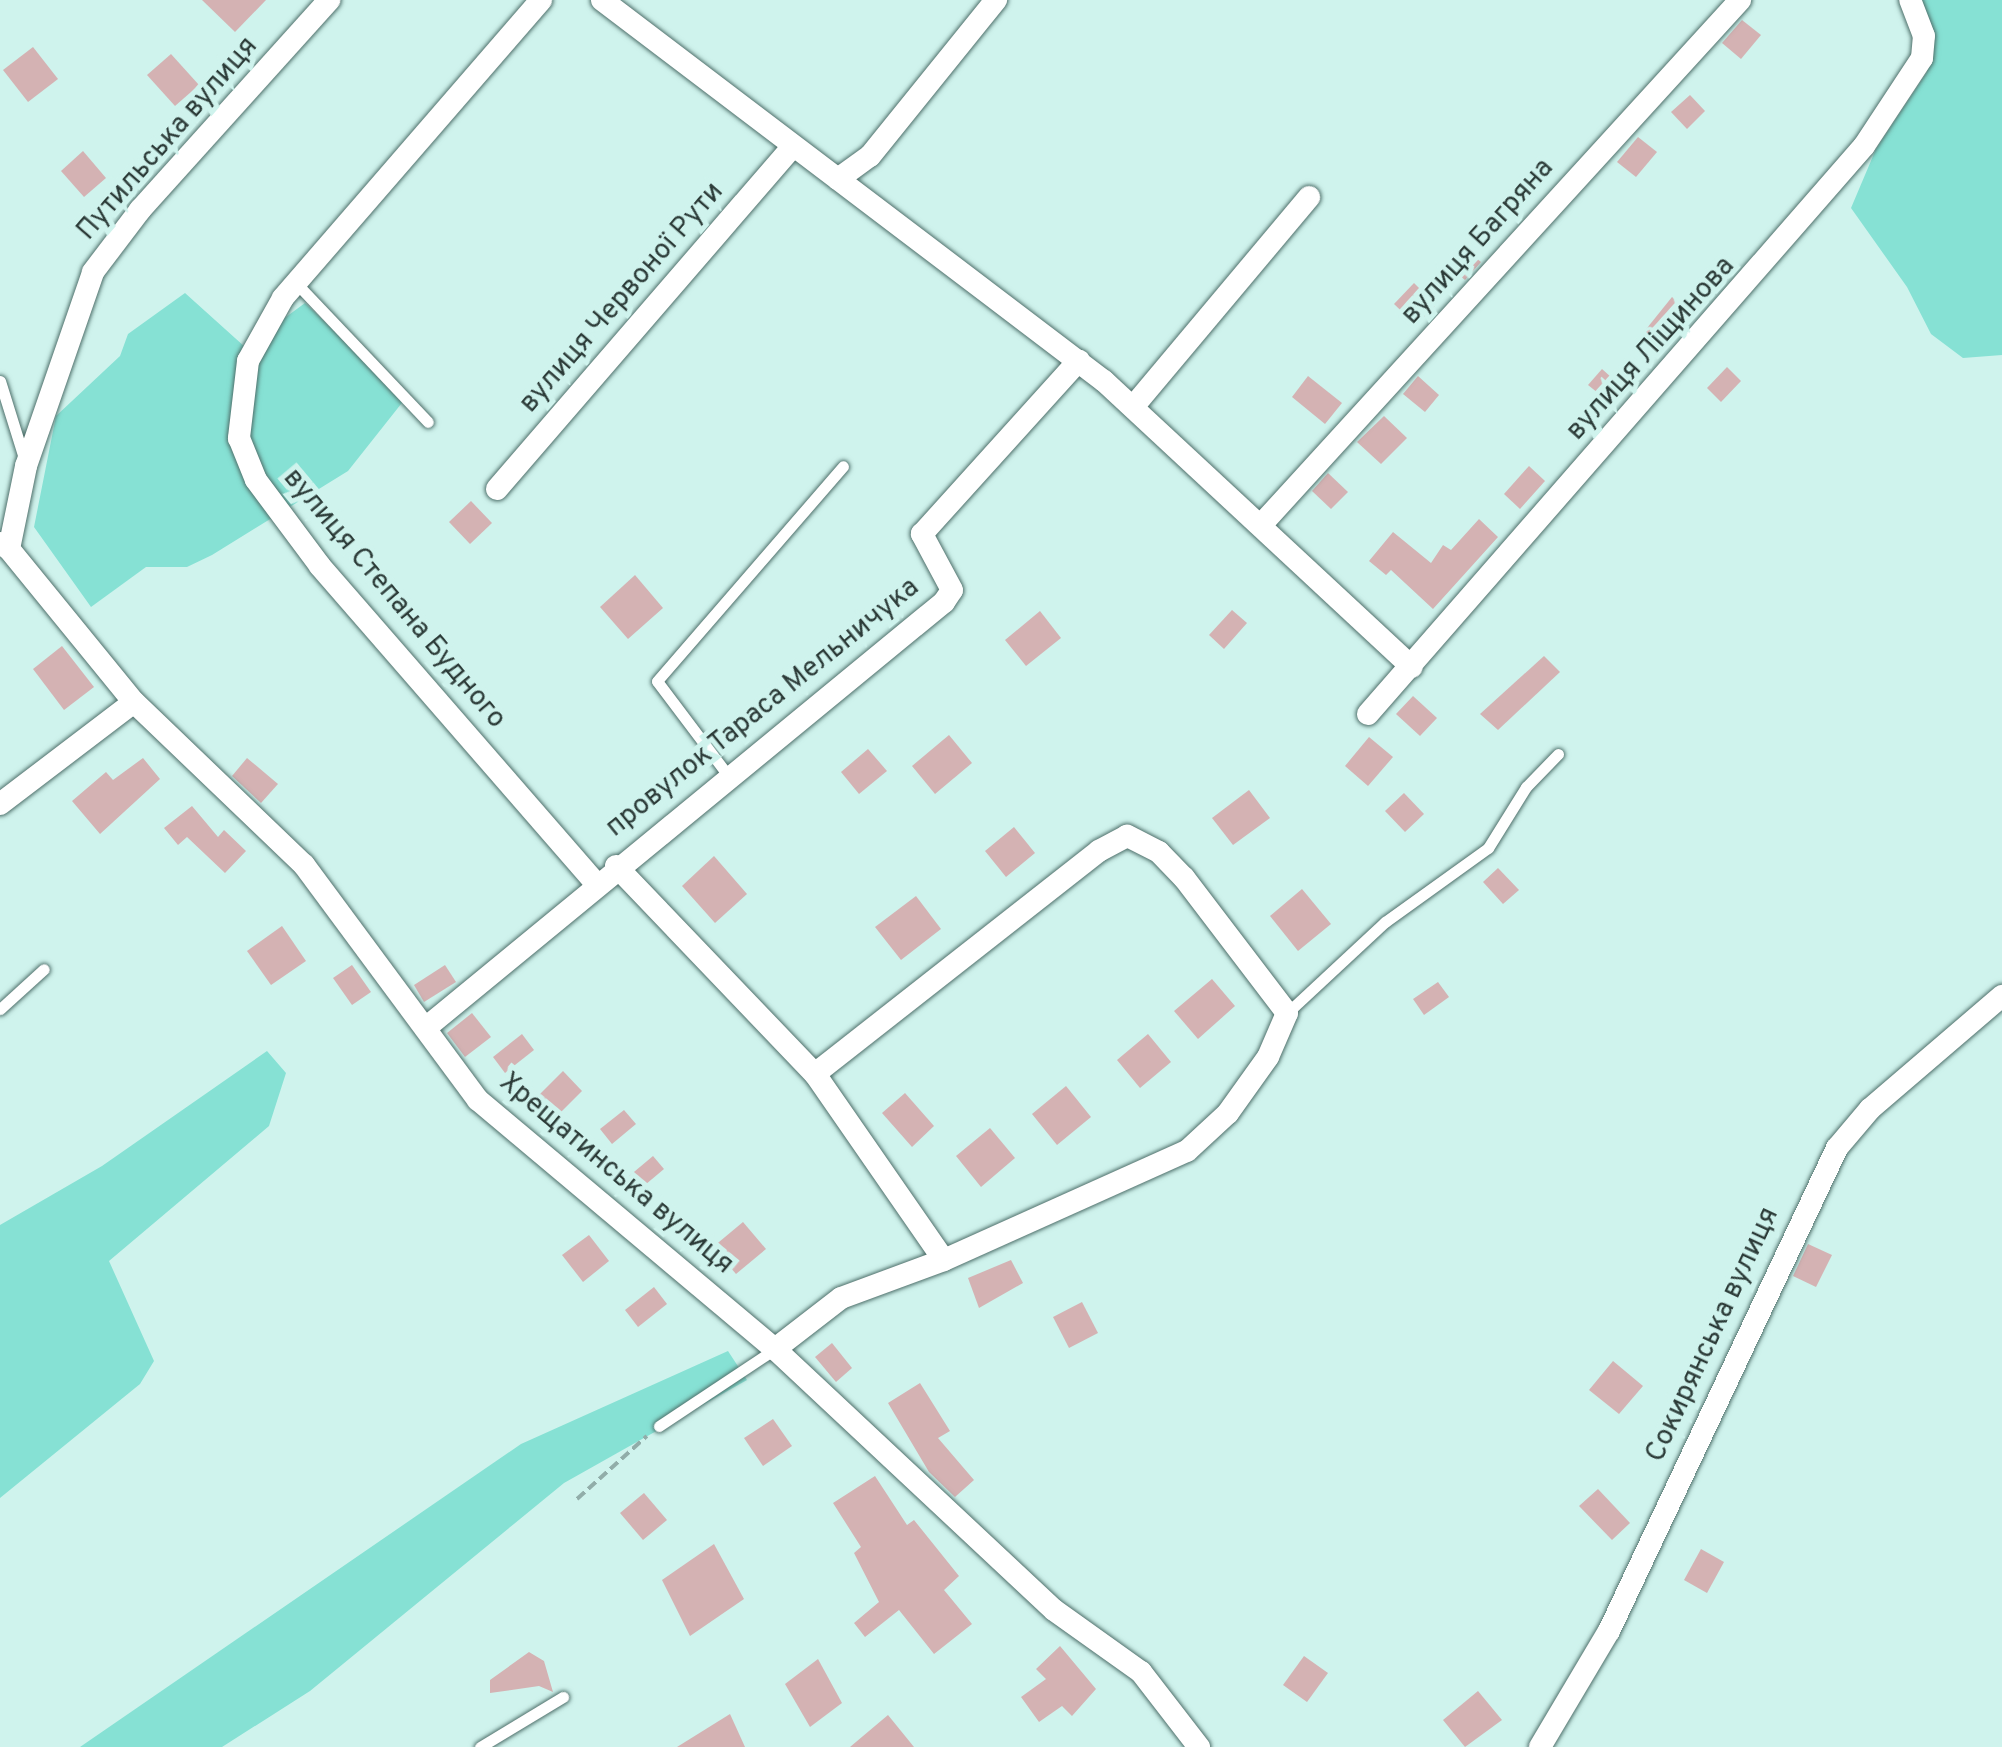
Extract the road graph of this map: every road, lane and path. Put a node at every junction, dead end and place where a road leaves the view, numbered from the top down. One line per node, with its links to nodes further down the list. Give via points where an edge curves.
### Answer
1 (329, 0): 15 (street, Путильська вулиця, via 140,210 93,272)
2 (541, 0): 10 (street, вулиця Степана Будного)
3 (602, 0): 7 (street)
4 (996, 0): 8 (street, via 870,156)
5 (1740, 0): 18 (street, вулиця Багряна)
6 (1910, 0): 20 (street, вулиця Ліщинова, via 1924,36 1922,58 1864,146)
7 (793, 146): 8 (street); 17 (street, вулиця Червоної Рути)
8 (838, 180): 11 (street)
9 (1309, 197): 13 (street)
10 (297, 284): 14 (lane); 27 (street, вулиця Степана Будного, via 248,361 239,438 256,480 320,566)
11 (1079, 360): 13 (street); 24 (street, провулок Тараса Мельничука, via 922,534 949,582 944,602)
12 (0, 381): 15 (lane)
13 (1133, 407): 18 (street)
14 (428, 422)
15 (26, 466): 19 (street, Путильська вулиця)
16 (842, 466): 24 (lane, via 657,682)
17 (497, 489)
18 (1261, 525): 20 (street)
19 (4, 546): 21 (street, Хрещатинська вулиця)
20 (1412, 667): 22 (street, вулиця Ліщинова)
21 (134, 702): 25 (street); 32 (street, Хрещатинська вулиця, via 304,865)
22 (1368, 714)
23 (1558, 754): 31 (lane, via 1526,787 1488,848 1384,922)
24 (730, 778): 26 (street, провулок Тараса Мельничука)
25 (0, 804)
26 (616, 866): 27 (street, провулок Тараса Мельничука); 33 (street)
27 (596, 883): 32 (street, провулок Тараса Мельничука)
28 (44, 969): 30 (lane)
29 (2002, 996): 41 (street, Сокирянська вулиця, via 1870,1109 1837,1148 1609,1631)
30 (0, 1009)
31 (1287, 1013): 33 (street, via 1184,878 1160,852 1127,836 1099,850); 34 (street, via 1248,1085 1186,1151)
32 (428, 1026): 35 (street, Хрещатинська вулиця, via 478,1100)
33 (815, 1074): 34 (street)
34 (944, 1260): 35 (street, via 841,1298)
35 (775, 1349): 36 (lane); 40 (street, Хрещатинська вулиця, via 1054,1610 1141,1672)
36 (659, 1426): 37 (path)
37 (576, 1499)
38 (563, 1697): 39 (lane)
39 (480, 1747)
40 (1199, 1747)
41 (1540, 1747)

